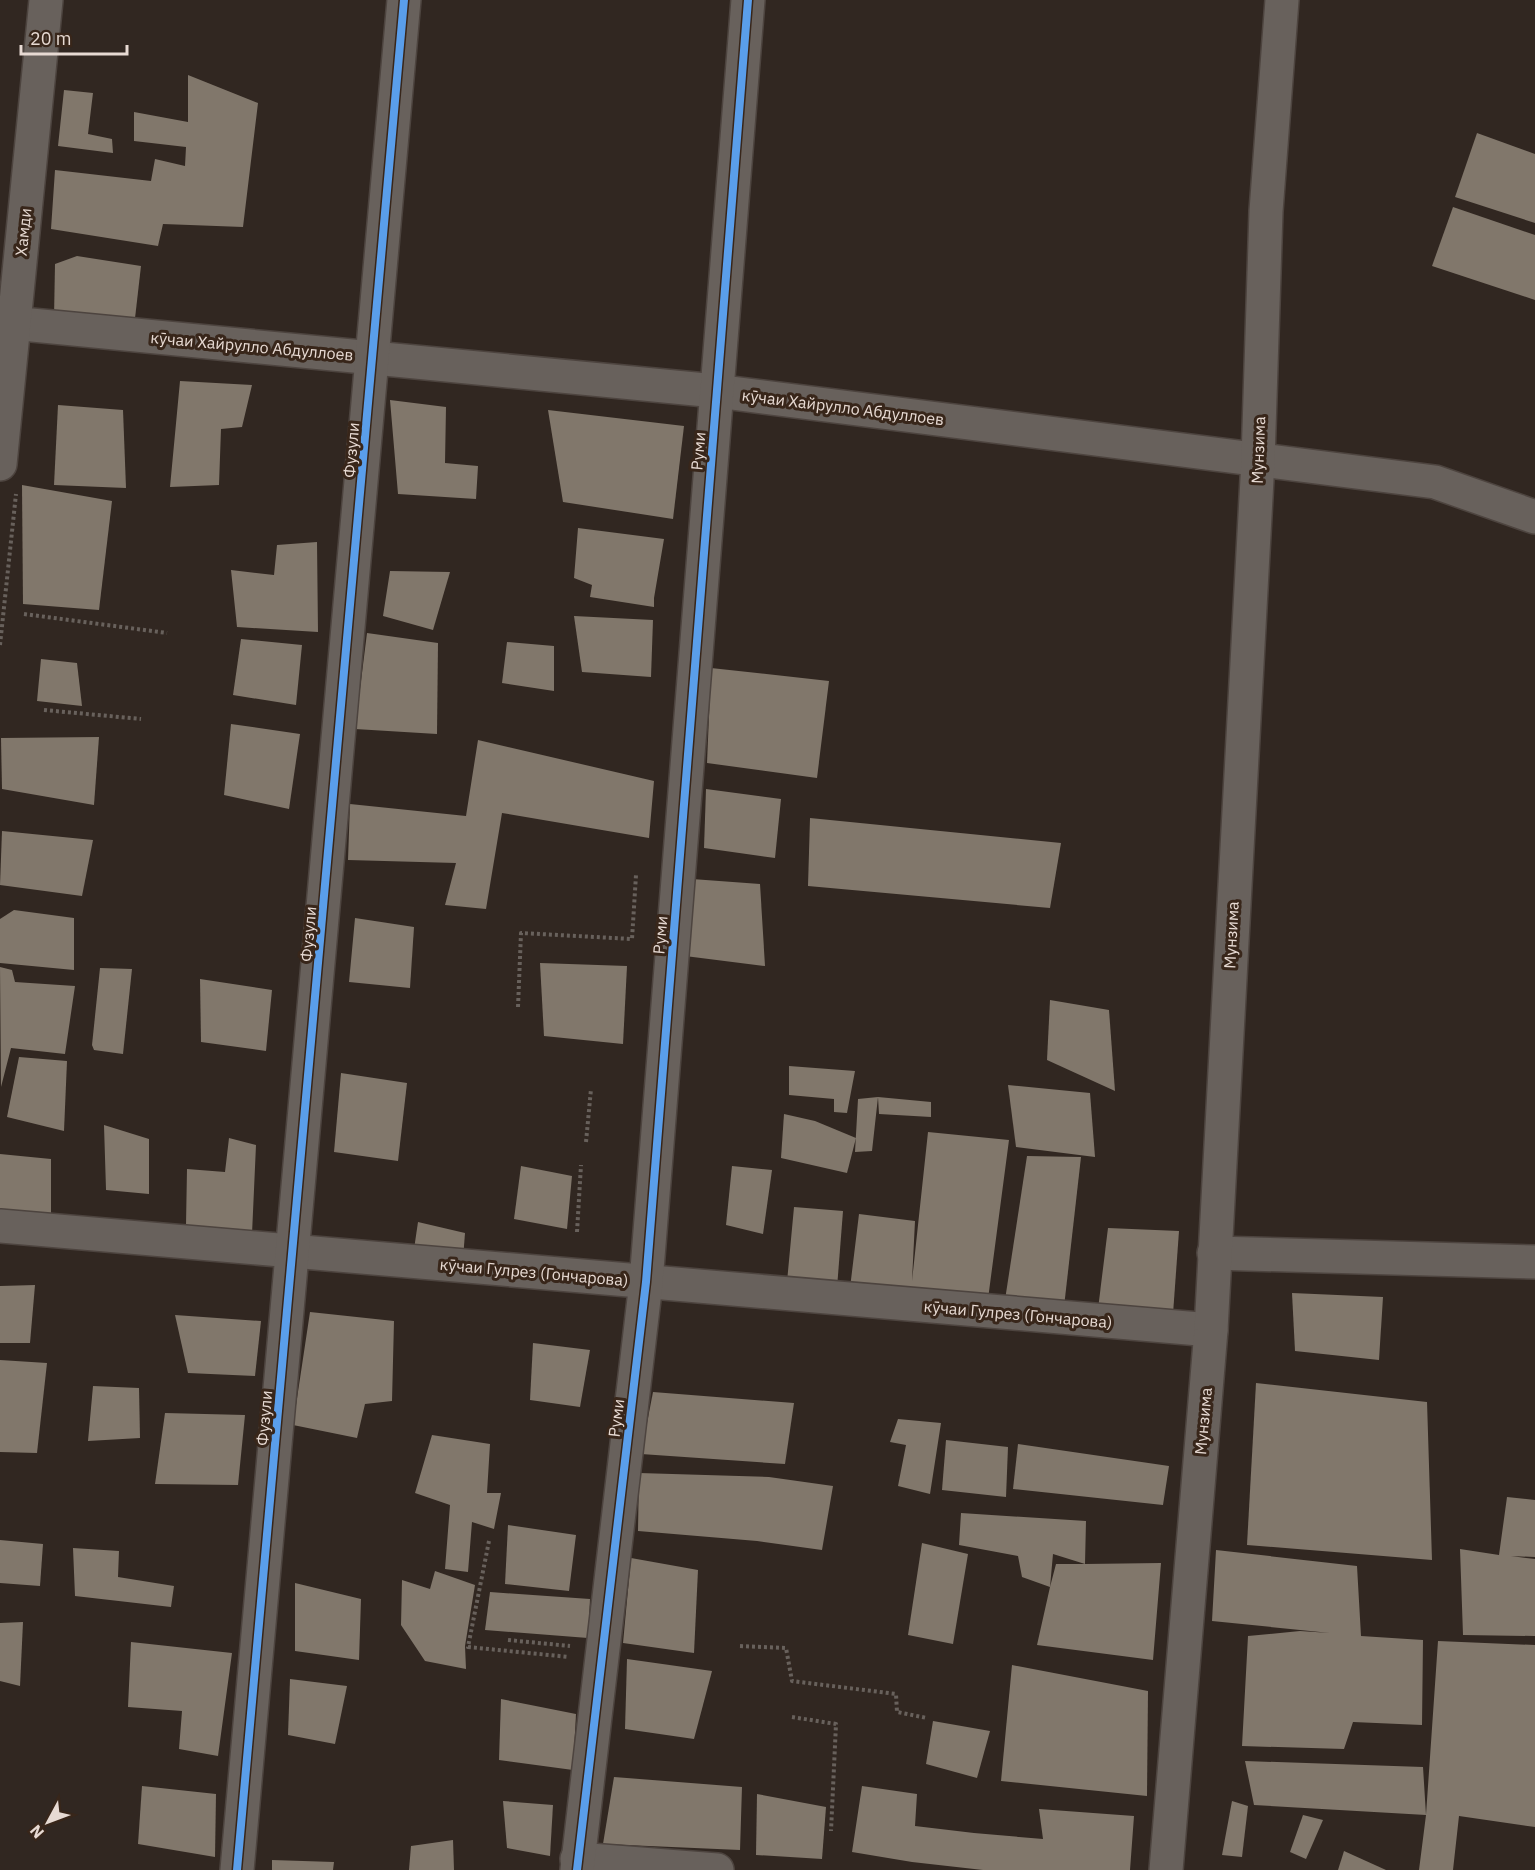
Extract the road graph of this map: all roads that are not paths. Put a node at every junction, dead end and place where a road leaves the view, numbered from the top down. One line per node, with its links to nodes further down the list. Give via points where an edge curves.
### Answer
1 (46, 0): 5 (street, Хамди)
2 (404, 0): 6 (street, Фузули)
3 (748, 0): 7 (street, Руми)
4 (1282, 0): 8 (street, Мунзима, via 1266,211)
5 (7, 323): 6 (street, кӯчаи Хайрулло Абдуллоев); 9 (street, Хамди)
6 (372, 358): 7 (street, кӯчаи Хайрулло Абдуллоев); 12 (street, Фузули)
7 (716, 391): 8 (street, кӯчаи Хайрулло Абдуллоев); 15 (street, Руми)
8 (1258, 460): 10 (street, кӯчаи Хайрулло Абдуллоев, via 1435,482); 13 (street, Мунзима)
9 (8, 477)
10 (1535, 517)
11 (0, 1226): 12 (street, кӯчаи Гулрез (Гончарова))
12 (293, 1251): 15 (street, кӯчаи Гулрез (Гончарова)); 18 (street, Фузули)
13 (1214, 1253): 14 (street); 16 (street, Мунзима)
14 (1535, 1262)
15 (646, 1282): 16 (street, кӯчаи Гулрез (Гончарова)); 17 (street, Руми)
16 (1210, 1330): 20 (street, Мунзима)
17 (577, 1864): 19 (street)
18 (237, 1870)
19 (717, 1870)
20 (1166, 1870)

